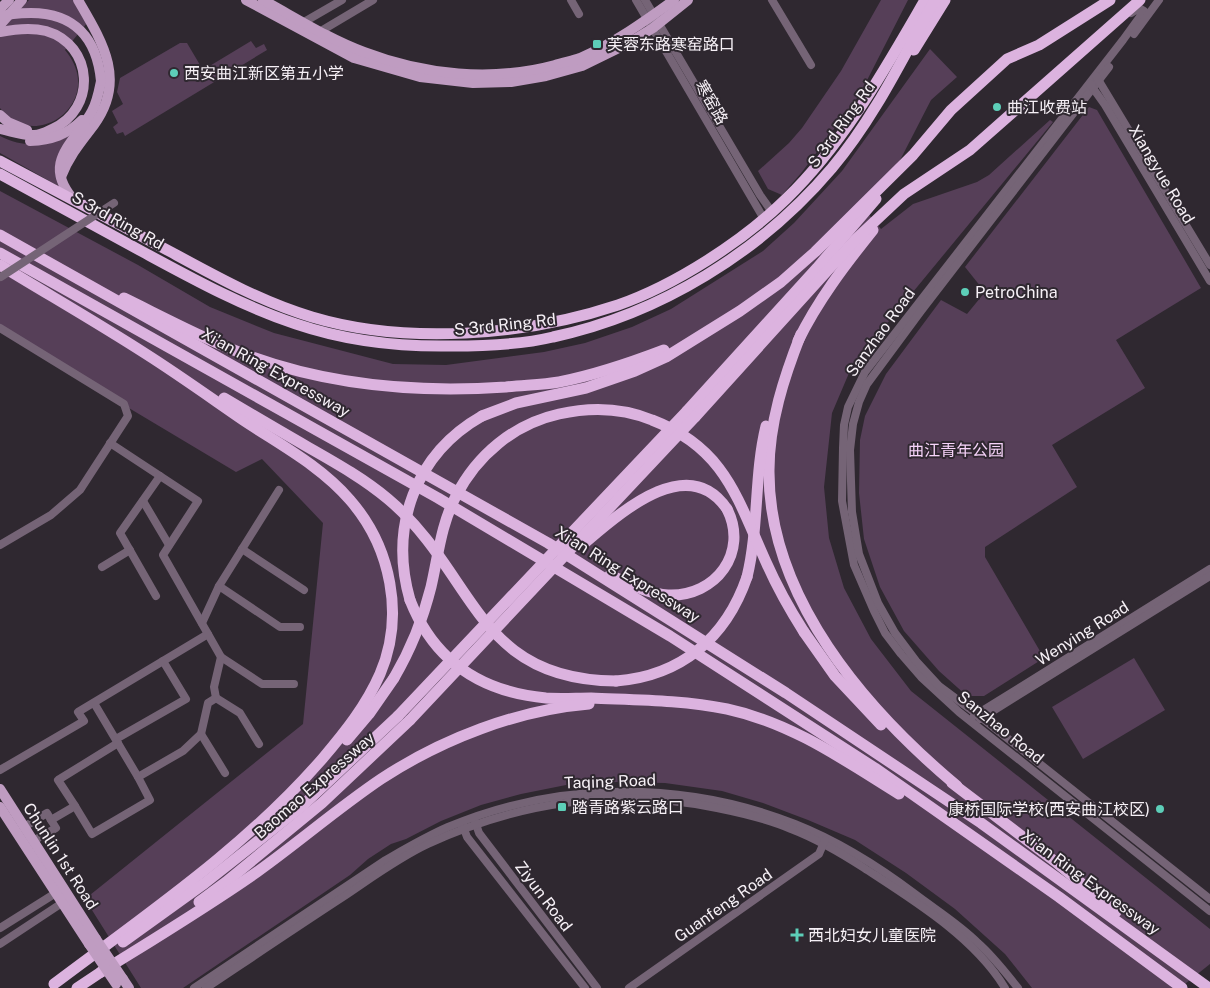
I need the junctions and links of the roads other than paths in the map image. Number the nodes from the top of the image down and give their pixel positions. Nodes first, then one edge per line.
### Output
1 (9, 0) edge
2 (22, 0) edge
3 (78, 0) edge
4 (246, 0) edge
5 (263, 0) edge
6 (342, 0) edge
7 (373, 0) edge
8 (571, 0) edge
9 (636, 0) edge
10 (645, 0) edge
11 (674, 0) edge
12 (688, 0) edge
13 (772, 0) edge
14 (935, 0) edge
15 (945, 0) edge
16 (1110, 0) edge
17 (1140, 0) edge
18 (1159, 0) edge
19 (922, 6) edge
20 (0, 9) edge
21 (579, 14) dead end
22 (0, 17) edge
23 (1120, 17) junction
24 (653, 21) junction
25 (304, 22) junction
26 (0, 25) edge
27 (321, 31) junction
28 (0, 32) edge
29 (811, 66) dead end
30 (894, 77) junction
31 (1097, 77) junction
32 (1091, 85) junction
33 (94, 109) junction
34 (0, 115) edge
35 (3, 127) edge
36 (0, 161) edge
37 (907, 161) junction
38 (0, 174) edge
39 (61, 177) junction
40 (904, 194) junction
41 (76, 202) junction
42 (114, 202) dead end
43 (768, 215) junction
44 (0, 235) edge
45 (0, 253) edge
46 (1204, 257) edge
47 (41, 258) junction
48 (1210, 265) edge
49 (0, 274) edge
50 (1210, 281) edge
51 (0, 328) edge
52 (709, 330) junction
53 (801, 334) junction
54 (146, 354) junction
55 (691, 414) junction
56 (110, 443) junction
57 (160, 476) junction
58 (279, 490) dead end
59 (143, 501) junction
60 (548, 543) junction
61 (0, 545) edge
62 (169, 545) junction
63 (130, 550) junction
64 (242, 550) junction
65 (102, 567) dead end
66 (1210, 570) edge
67 (545, 576) junction
68 (1210, 576) edge
69 (219, 586) junction
70 (304, 590) dead end
71 (156, 596) dead end
72 (202, 623) junction
73 (300, 627) dead end
74 (208, 634) junction
75 (222, 657) junction
76 (163, 661) junction
77 (294, 684) dead end
78 (216, 698) junction
79 (636, 701) junction
80 (94, 703) junction
81 (979, 716) junction
82 (971, 721) junction
83 (201, 734) junction
84 (117, 741) junction
85 (259, 744) dead end
86 (0, 770) edge
87 (225, 774) dead end
88 (138, 777) junction
89 (301, 783) junction
90 (957, 786) junction
91 (0, 789) edge
92 (75, 806) junction
93 (0, 807) edge
94 (51, 820) junction
95 (475, 822) junction
96 (463, 826) junction
97 (24, 827) junction
98 (33, 841) junction
99 (825, 841) junction
100 (1006, 861) junction
101 (59, 891) junction
102 (1210, 899) edge
103 (65, 901) junction
104 (1210, 911) edge
105 (0, 928) edge
106 (0, 944) edge
107 (1182, 967) junction
108 (101, 972) junction
109 (119, 984) edge
110 (50, 986) edge
111 (77, 988) edge
112 (129, 988) edge
113 (194, 988) edge
114 (206, 988) edge
115 (585, 988) edge
116 (597, 988) edge
117 (629, 988) edge
118 (1005, 988) edge
119 (1018, 988) edge
120 (1182, 988) edge
121 (1209, 988) edge

1 - 20 main road
2 - 26 main road
3 - 39 main road
4 - 24 main road
5 - 25 main road
6 - 25 street
7 - 27 street
8 - 21 street
9 - 24 street, 寒窑路
10 - 24 street, 寒窑路
11 - 24 main road
12 - 24 main road
13 - 29 street
14 - 19 highway, S 3rd Ring Rd
15 - 30 highway
16 - 37 highway
17 - 23 highway
18 - 31 street, Sanzhao Road
19 - 30 highway, S 3rd Ring Rd
19 - 43 highway, S 3rd Ring Rd
22 - 33 main road, bridge
23 - 31 street, Sanzhao Road
23 - 40 highway
24 - 27 main road
24 - 43 street, 寒窑路
25 - 27 main road
28 - 35 main road
30 - 38 highway, S 3rd Ring Rd
31 - 32 street, Sanzhao Road
31 - 46 street, Xiangyue Road
32 - 46 street, Xiangyue Road
32 - 81 street, Sanzhao Road
32 - 82 street, Sanzhao Road
33 - 35 main road
33 - 39 main road
34 - 35 main road
36 - 41 highway, S 3rd Ring Rd
37 - 52 highway
37 - 55 highway
39 - 41 main road
40 - 53 highway
40 - 55 highway
41 - 43 highway, S 3rd Ring Rd
42 - 49 street, bridge
44 - 47 highway, Xi'an Ring Expressway
45 - 100 highway, Xi'an Ring Expressway
46 - 48 street, Xiangyue Road
46 - 50 street, Xiangyue Road
47 - 52 highway
47 - 60 highway, Xi'an Ring Expressway
49 - 54 highway
51 - 56 street
52 - 79 highway, bridge
53 - 54 highway, bridge
53 - 90 highway
54 - 89 highway
55 - 67 highway, bridge
55 - 110 highway, bridge
56 - 57 street
56 - 61 street
57 - 59 street
57 - 62 street
58 - 64 street
59 - 62 street
59 - 63 street
60 - 67 highway, bridge
60 - 107 highway, Xi'an Ring Expressway
62 - 72 street
63 - 65 street
63 - 71 street
64 - 69 street
64 - 70 street
66 - 81 street, Wenying Road
67 - 108 highway, Baomao Expressway, bridge
68 - 81 street, Wenying Road
69 - 72 street
69 - 73 street
72 - 74 street
74 - 75 street
74 - 76 street
75 - 77 street
75 - 78 street
76 - 80 street
76 - 84 street
78 - 83 street
78 - 85 street
79 - 100 highway
79 - 108 highway
80 - 84 street
80 - 86 street
81 - 82 street, Wenying Road
81 - 102 street, Sanzhao Road
82 - 104 street, Sanzhao Road
83 - 87 street
83 - 88 street
84 - 88 street
84 - 92 street
88 - 92 street
89 - 90 highway, bridge
89 - 110 highway
90 - 107 highway
91 - 97 main road, Chunlin 1st Road
92 - 94 street
93 - 101 main road, Chunlin 1st Road
94 - 97 street
94 - 98 street
95 - 96 street, Taqing Road
95 - 99 street, Taqing Road
95 - 116 street, Ziyun Road
96 - 113 street, Taqing Road
96 - 114 street, Taqing Road
96 - 115 street, Ziyun Road
97 - 98 main road, Chunlin 1st Road
98 - 101 main road, Chunlin 1st Road
99 - 117 street, Guanfeng Road
99 - 118 street, Taqing Road
99 - 119 street, Taqing Road
100 - 120 highway, Xi'an Ring Expressway
101 - 103 main road, Chunlin 1st Road
101 - 105 street
103 - 106 street
103 - 109 main road, Chunlin 1st Road, bridge
107 - 121 highway, Xi'an Ring Expressway
108 - 111 highway, Baomao Expressway
109 - 112 main road, Chunlin 1st Road

